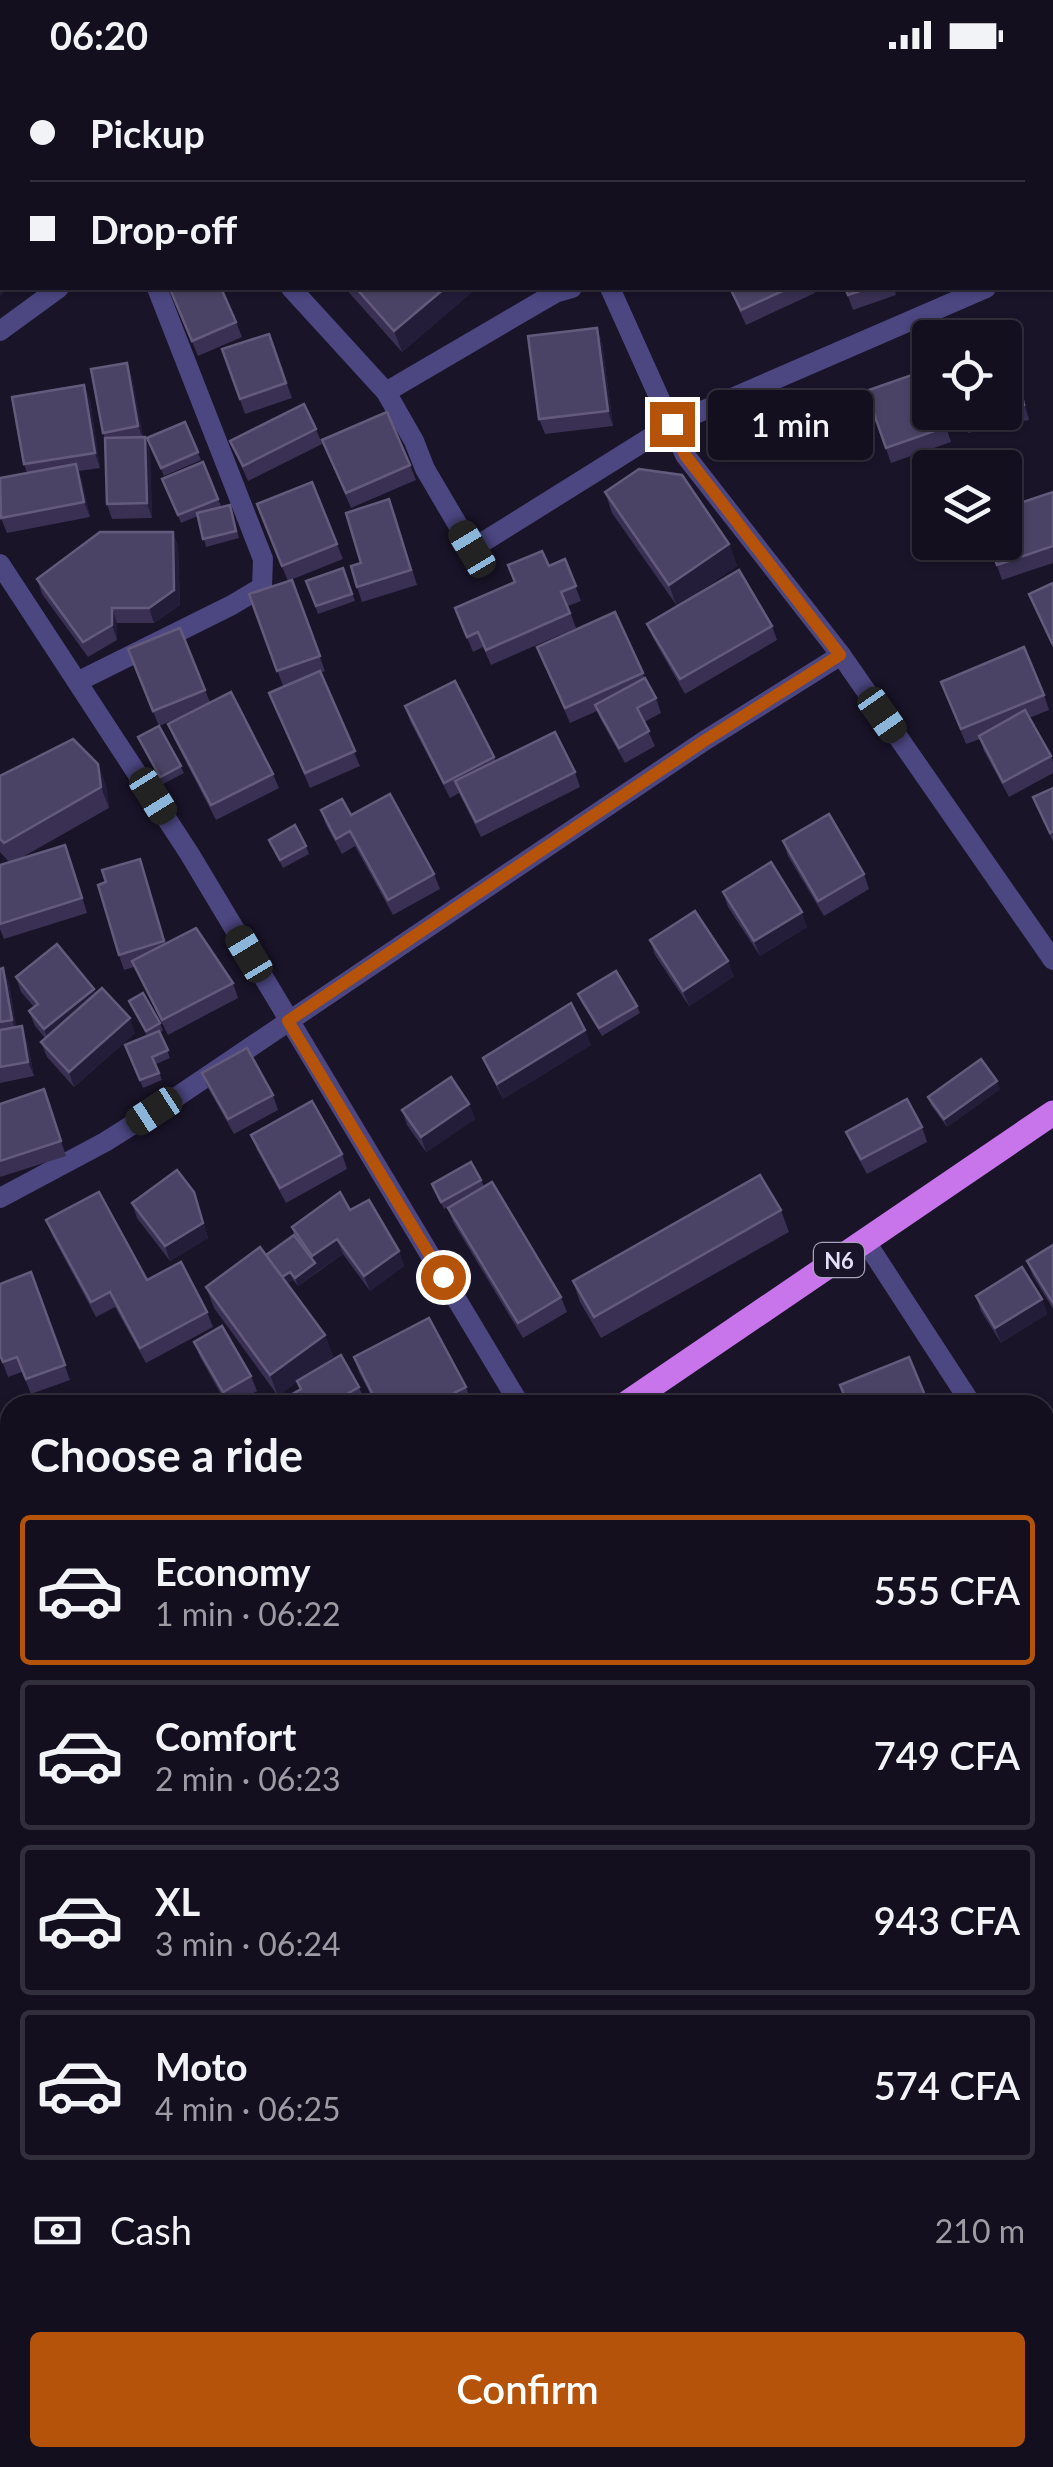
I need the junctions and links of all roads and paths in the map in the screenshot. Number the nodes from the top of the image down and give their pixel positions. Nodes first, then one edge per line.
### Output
1 (56, 290) edge
2 (158, 290) edge
3 (293, 290) edge
4 (565, 290) edge
5 (611, 290) edge
6 (981, 290) edge
7 (0, 331) edge
8 (386, 392) junction
9 (672, 424) junction
10 (0, 564) edge
11 (840, 655) junction
12 (79, 681) junction
13 (1053, 960) edge
14 (288, 1021) junction
15 (1053, 1113) edge
16 (0, 1198) edge
17 (866, 1242) junction
18 (514, 1395) edge
19 (639, 1395) edge
20 (965, 1395) edge

1 - 7 street
2 - 12 street
3 - 8 street
4 - 8 street
5 - 9 street
6 - 9 street
8 - 9 street
9 - 11 street
10 - 12 street
11 - 13 street
11 - 14 street
12 - 14 street
14 - 16 street
14 - 18 street
15 - 17 main road, N6
17 - 19 main road, N6
17 - 20 street

